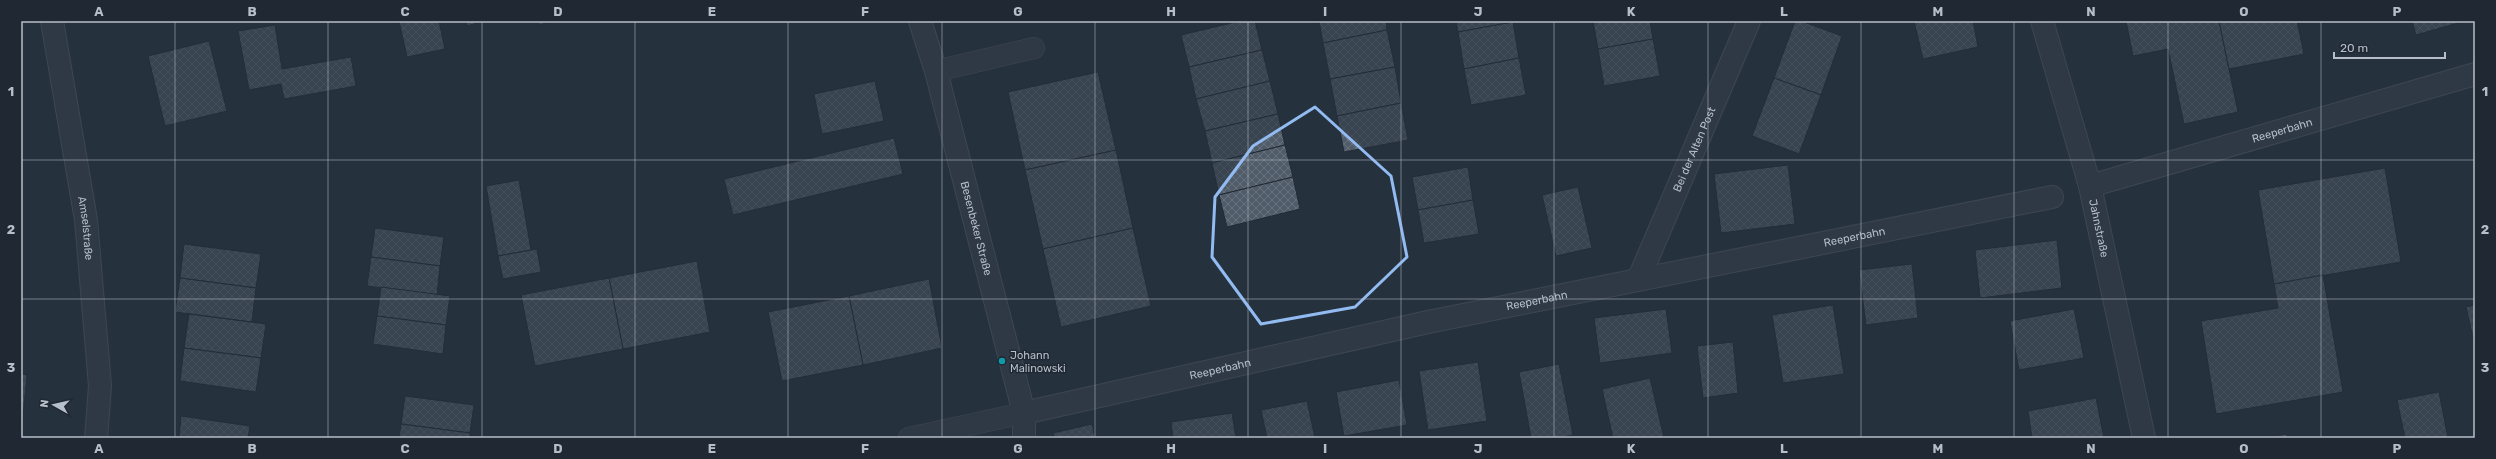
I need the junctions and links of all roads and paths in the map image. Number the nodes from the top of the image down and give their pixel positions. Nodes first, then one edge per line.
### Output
1 (52, 21) edge
2 (920, 21) edge
3 (1749, 21) edge
4 (2042, 21) edge
5 (1034, 48) dead end
6 (936, 71) junction
7 (2475, 74) edge
8 (2090, 186) junction
9 (2052, 197) dead end
10 (1639, 278) junction
11 (1024, 413) junction
12 (96, 438) edge
13 (909, 438) edge
14 (1024, 438) edge
15 (2144, 438) edge

1 - 12 street, Amselstraße
2 - 6 street, Besenbeker Straße
3 - 10 street, Bei der Alten Post
4 - 8 street, Jahnstraße
5 - 6 lane
6 - 11 street, Besenbeker Straße
7 - 8 street, Reeperbahn
8 - 15 street, Jahnstraße
9 - 10 street, Reeperbahn
10 - 11 street, Reeperbahn
11 - 13 lane
11 - 14 street, Besenbeker Straße

